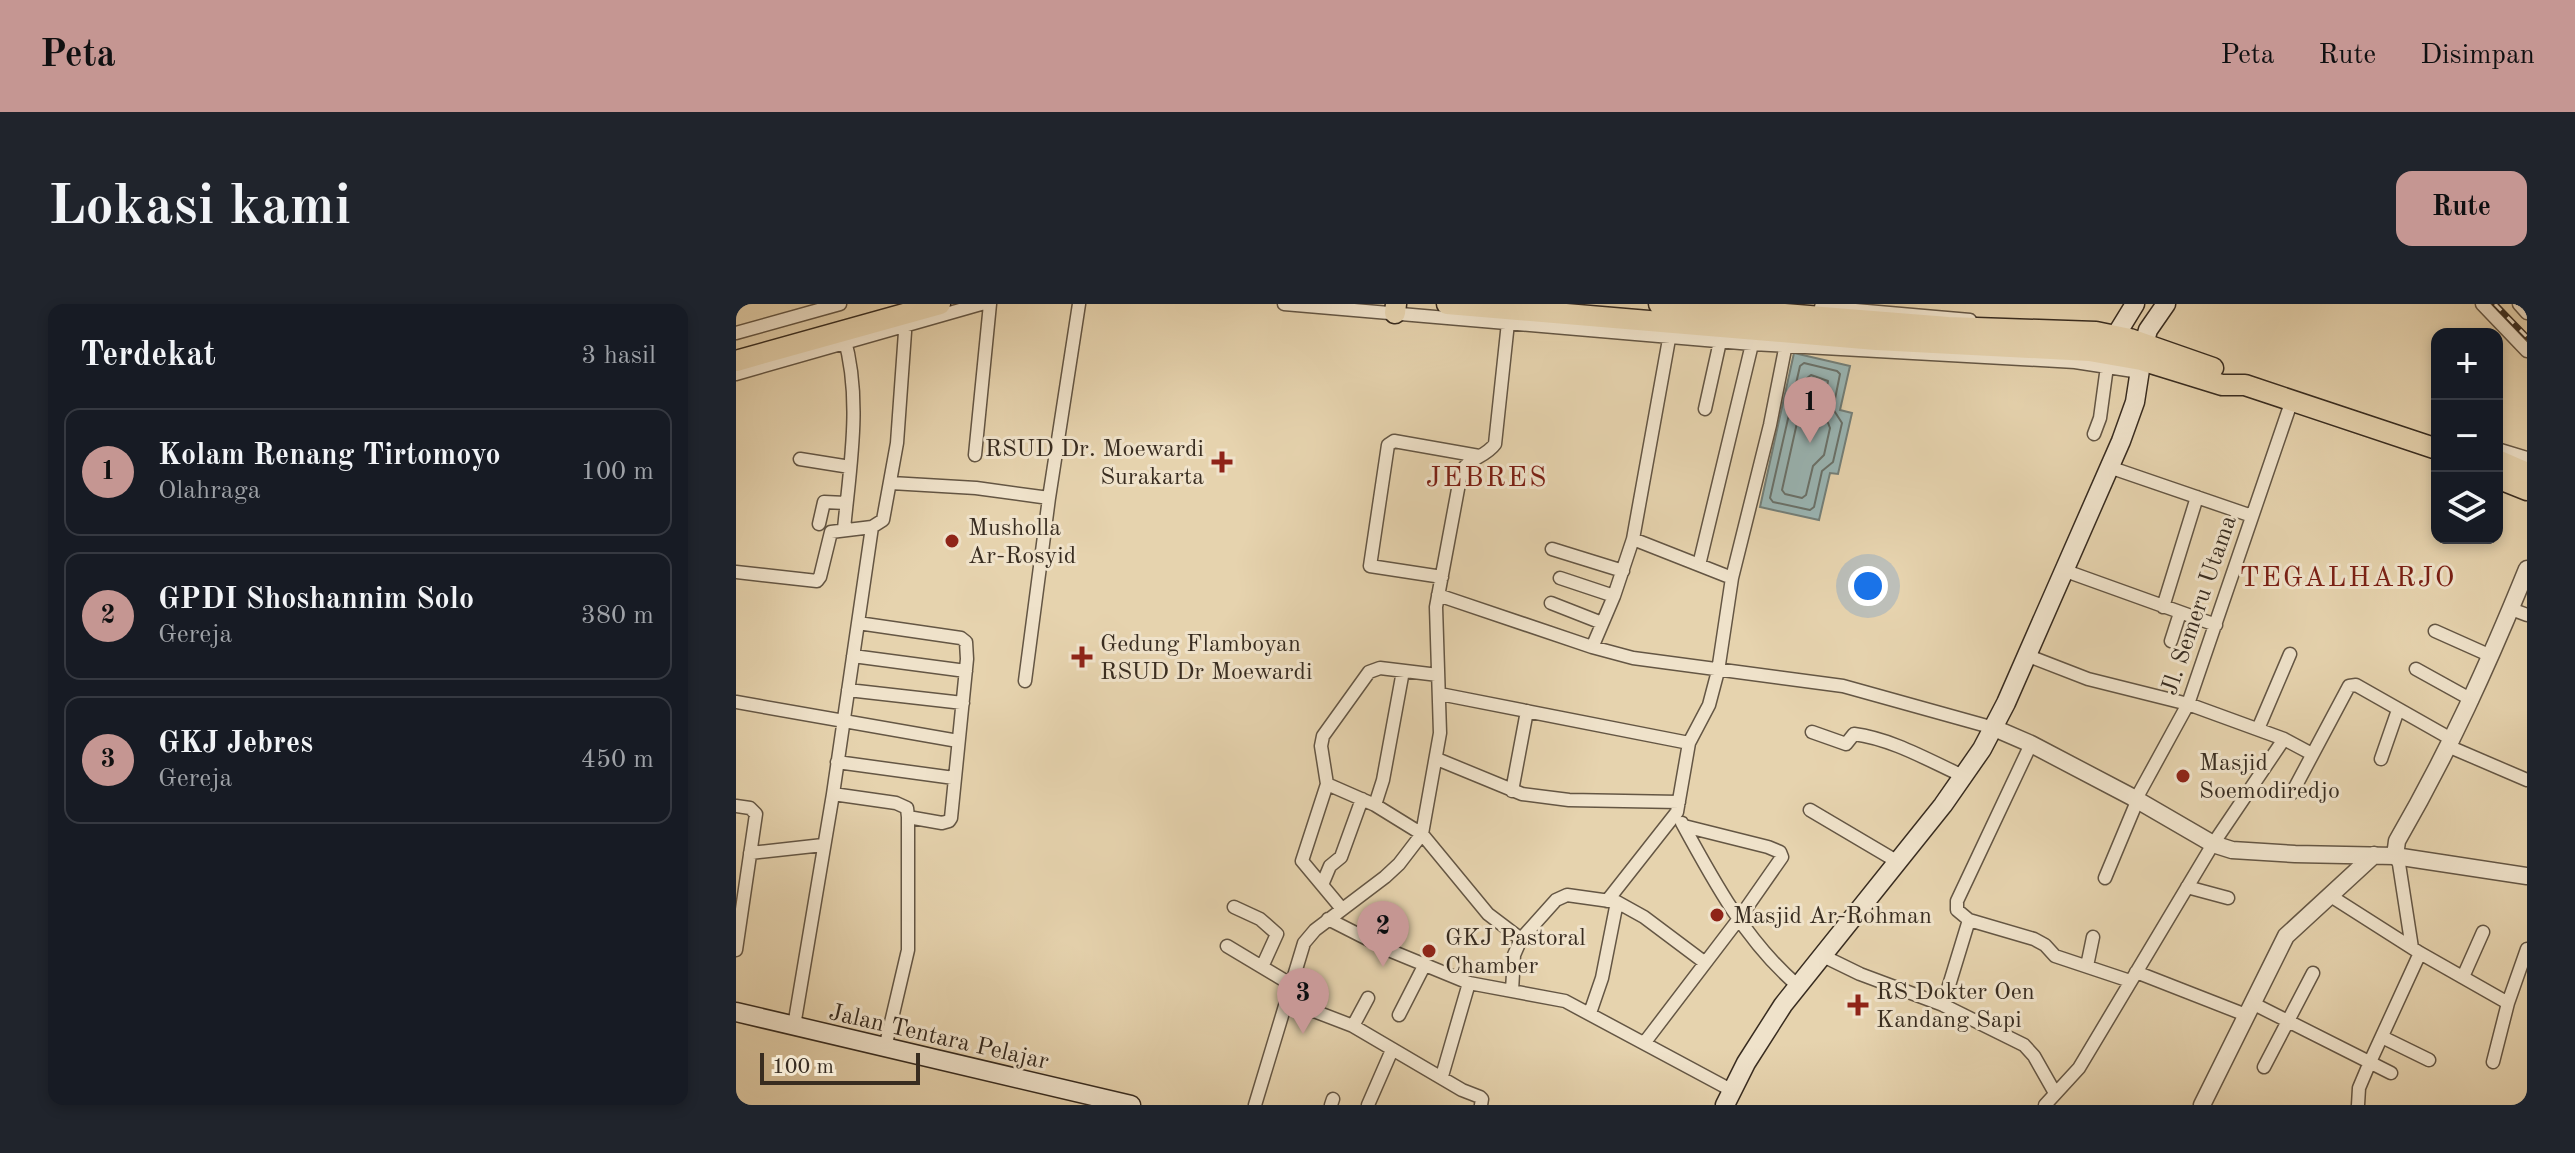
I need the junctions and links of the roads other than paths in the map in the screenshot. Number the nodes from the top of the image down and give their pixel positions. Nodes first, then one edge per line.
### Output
1 (840, 304) edge
2 (940, 304) edge
3 (981, 304) edge
4 (990, 304) edge
5 (1079, 304) edge
6 (1284, 304) edge
7 (1447, 304) edge
8 (1659, 304) edge
9 (1766, 304) edge
10 (2135, 304) edge
11 (2166, 304) edge
12 (2482, 304) edge
13 (2519, 304) edge
14 (1304, 305) edge
15 (1396, 309) edge
16 (1837, 310) edge
17 (1509, 311) edge
18 (2527, 313) edge
19 (900, 315) edge
20 (1670, 329) junction
21 (736, 333) edge
22 (1722, 334) junction
23 (1754, 336) junction
24 (844, 337) junction
25 (1787, 339) junction
26 (2039, 347) junction
27 (736, 348) edge
28 (2110, 351) junction
29 (2527, 351) edge
30 (2141, 359) junction
31 (736, 361) edge
32 (736, 374) edge
33 (1705, 409) dead end
34 (2289, 409) junction
35 (2094, 434) dead end
36 (2431, 447) edge
37 (2503, 451) edge
38 (975, 455) dead end
39 (1482, 457) junction
40 (2527, 458) edge
41 (800, 459) dead end
42 (2503, 465) edge
43 (850, 467) junction
44 (2109, 467) junction
45 (2503, 479) edge
46 (891, 483) junction
47 (2526, 484) edge
48 (2197, 497) junction
49 (1049, 498) junction
50 (846, 503) junction
51 (2252, 516) junction
52 (819, 524) dead end
53 (872, 527) junction
54 (844, 529) junction
55 (1633, 539) junction
56 (1552, 549) dead end
57 (1699, 565) junction
58 (2527, 569) edge
59 (2063, 570) junction
60 (1623, 571) junction
61 (736, 572) edge
62 (1442, 577) junction
63 (1560, 578) dead end
64 (1732, 578) junction
65 (1438, 595) junction
66 (1614, 596) junction
67 (1551, 603) dead end
68 (2163, 607) junction
69 (2519, 612) edge
70 (2180, 613) junction
71 (858, 623) junction
72 (1602, 623) junction
73 (2216, 625) junction
74 (2435, 631) dead end
75 (2171, 641) dead end
76 (1594, 643) dead end
77 (2290, 654) dead end
78 (2026, 655) junction
79 (853, 656) junction
80 (2491, 656) junction
81 (2416, 669) dead end
82 (966, 671) junction
83 (1403, 671) junction
84 (1718, 671) junction
85 (1438, 675) junction
86 (1025, 681) dead end
87 (848, 690) junction
88 (1440, 694) junction
89 (2472, 700) junction
90 (736, 702) edge
91 (963, 703) junction
92 (2188, 704) junction
93 (2398, 710) junction
94 (1527, 711) junction
95 (843, 723) junction
96 (1994, 728) junction
97 (2258, 729) junction
98 (1812, 732) dead end
99 (2284, 739) junction
100 (958, 741) junction
101 (1689, 743) junction
102 (2031, 744) junction
103 (2451, 744) junction
104 (2312, 754) junction
105 (1437, 759) junction
106 (2381, 759) dead end
107 (837, 762) junction
108 (1963, 776) junction
109 (954, 778) junction
110 (2527, 780) edge
111 (1327, 784) junction
112 (1512, 791) junction
113 (2292, 793) dead end
114 (833, 794) junction
115 (1362, 799) junction
116 (2137, 799) junction
117 (1375, 805) junction
118 (736, 806) edge
119 (1678, 807) junction
120 (1810, 810) dead end
121 (908, 817) junction
122 (1684, 826) junction
123 (1422, 834) junction
124 (2213, 844) junction
125 (823, 845) junction
126 (750, 853) junction
127 (2374, 855) junction
128 (2395, 856) junction
129 (1898, 862) junction
130 (2527, 876) edge
131 (2105, 878) dead end
132 (1322, 885) junction
133 (2187, 887) junction
134 (2329, 895) junction
135 (2228, 898) dead end
136 (739, 901) edge
137 (1612, 901) junction
138 (1234, 907) dead end
139 (1342, 909) junction
140 (1328, 919) junction
141 (1738, 920) junction
142 (1969, 920) junction
143 (2483, 932) dead end
144 (2093, 937) dead end
145 (1521, 939) junction
146 (1227, 946) dead end
147 (2527, 949) edge
148 (736, 950) edge
149 (2416, 951) junction
150 (1821, 955) junction
151 (1704, 962) junction
152 (1424, 966) junction
153 (2087, 966) junction
154 (1262, 967) junction
155 (2313, 973) dead end
156 (2133, 976) junction
157 (2463, 977) junction
158 (1469, 983) junction
159 (1292, 985) junction
160 (1797, 985) junction
161 (1512, 991) junction
162 (1368, 998) dead end
163 (1288, 1001) junction
164 (2508, 1003) junction
165 (1943, 1005) junction
166 (2249, 1009) junction
167 (736, 1012) edge
168 (1590, 1013) junction
169 (1399, 1015) dead end
170 (2288, 1020) junction
171 (794, 1026) junction
172 (1353, 1026) junction
173 (2382, 1037) junction
174 (1645, 1042) junction
175 (885, 1048) junction
176 (1392, 1050) junction
177 (2429, 1060) dead end
178 (2370, 1062) junction
179 (2493, 1062) dead end
180 (2264, 1067) dead end
181 (2391, 1073) dead end
182 (1442, 1076) junction
183 (2055, 1093) junction
184 (1728, 1098) edge
185 (1131, 1105) edge
186 (1255, 1105) edge
187 (1368, 1105) edge
188 (1481, 1105) edge
189 (2045, 1105) edge
190 (2202, 1105) edge
191 (2358, 1105) edge

1 - 21 street
2 - 19 main road
3 - 19 street
4 - 38 street
5 - 49 street
6 - 14 street
7 - 17 main road
8 - 16 main road
9 - 16 street
10 - 28 main road
11 - 30 main road
12 - 29 street
13 - 18 street
14 - 15 street
15 - 17 street
16 - 26 main road
17 - 20 main road
17 - 39 street
19 - 24 main road
19 - 27 main road
19 - 46 street
20 - 22 main road
20 - 55 street
22 - 23 main road
22 - 33 street
23 - 25 main road
23 - 57 street
24 - 31 main road
24 - 32 street
24 - 43 street
25 - 26 main road
25 - 64 street
26 - 28 main road
28 - 30 main road
28 - 35 street
30 - 34 main road
30 - 44 main road
34 - 36 main road
34 - 51 street, Jl. Semeru Utama
37 - 40 street
39 - 62 street
39 - 62 street
41 - 43 street
42 - 47 main road
43 - 50 street
44 - 48 street
44 - 59 main road
45 - 47 main road
46 - 49 street
46 - 53 street
48 - 51 street
48 - 68 street
49 - 86 street
50 - 52 street
50 - 54 street
51 - 73 street, Jl. Semeru Utama
53 - 54 street
53 - 71 street
54 - 61 street
55 - 57 street
55 - 60 street
56 - 60 street
57 - 64 street
58 - 69 street
59 - 68 street
59 - 78 main road
60 - 66 street
62 - 65 street
63 - 66 street
64 - 84 street
65 - 84 street
65 - 85 street
66 - 72 street
67 - 72 street
68 - 70 street
69 - 80 street
70 - 73 street
70 - 75 street
71 - 79 street
71 - 82 street
72 - 76 street
73 - 92 street, Jl. Semeru Utama
74 - 80 street
77 - 97 street
78 - 92 street
78 - 96 main road
79 - 82 street
79 - 87 street
80 - 89 street
81 - 89 street
82 - 91 street
83 - 85 street
83 - 111 street
83 - 117 street
84 - 96 street
84 - 101 street
85 - 88 street
87 - 91 street
87 - 95 street
88 - 94 street
88 - 105 street
89 - 103 street
90 - 95 street
91 - 100 street
92 - 97 street
92 - 116 street, Jl. Semeru Utama
93 - 103 street
93 - 104 street
93 - 106 street
94 - 101 street
94 - 112 street
95 - 100 street
95 - 107 street
96 - 102 street
96 - 108 main road
97 - 99 street
98 - 108 street
99 - 104 street
99 - 124 street
100 - 109 street
101 - 119 street
102 - 116 street
102 - 142 street
103 - 110 street
103 - 128 street
104 - 113 street
105 - 112 street
105 - 123 street
107 - 109 street
107 - 114 street
108 - 129 main road
109 - 121 street
111 - 115 street
111 - 132 street
112 - 119 street
114 - 121 street
114 - 125 street
115 - 117 street
115 - 132 street
116 - 124 street
116 - 131 street, Jl. Semeru Utama
117 - 123 street
118 - 126 street
119 - 122 street
119 - 137 street
120 - 129 street
121 - 175 street
122 - 141 street
122 - 141 street
123 - 139 street
123 - 145 street
124 - 127 street
124 - 133 street
125 - 126 street
125 - 171 street
126 - 136 street
127 - 128 street
127 - 134 street
128 - 130 street
128 - 149 street
129 - 150 main road
132 - 139 street
133 - 135 street
133 - 156 street
134 - 149 street
134 - 166 street
136 - 148 street
137 - 145 street
137 - 151 street
137 - 168 street
138 - 154 street
139 - 140 street
140 - 152 street
140 - 159 street
141 - 151 street
141 - 160 street
142 - 153 street
142 - 165 street
143 - 157 street
144 - 153 street
145 - 161 street
146 - 154 street
147 - 164 street
149 - 157 street
149 - 173 street
150 - 160 main road
150 - 165 street
151 - 174 street
152 - 158 street
152 - 169 street
153 - 156 street
154 - 159 street
155 - 170 street
156 - 166 street
156 - 183 street
157 - 164 street
158 - 161 street
158 - 182 street
159 - 163 street
160 - 184 main road
161 - 168 street
162 - 172 street
163 - 172 street
163 - 186 street
164 - 179 street
165 - 183 street
166 - 170 street
166 - 190 street
167 - 171 main road, Jalan Tentara Pelajar
168 - 174 street
170 - 178 street
170 - 180 street
171 - 175 main road, Jalan Tentara Pelajar
172 - 176 street
173 - 177 street
173 - 178 street
174 - 184 street
175 - 185 main road, Jalan Tentara Pelajar
176 - 182 street
176 - 187 street
178 - 181 street
178 - 191 street
182 - 188 street
183 - 189 street

